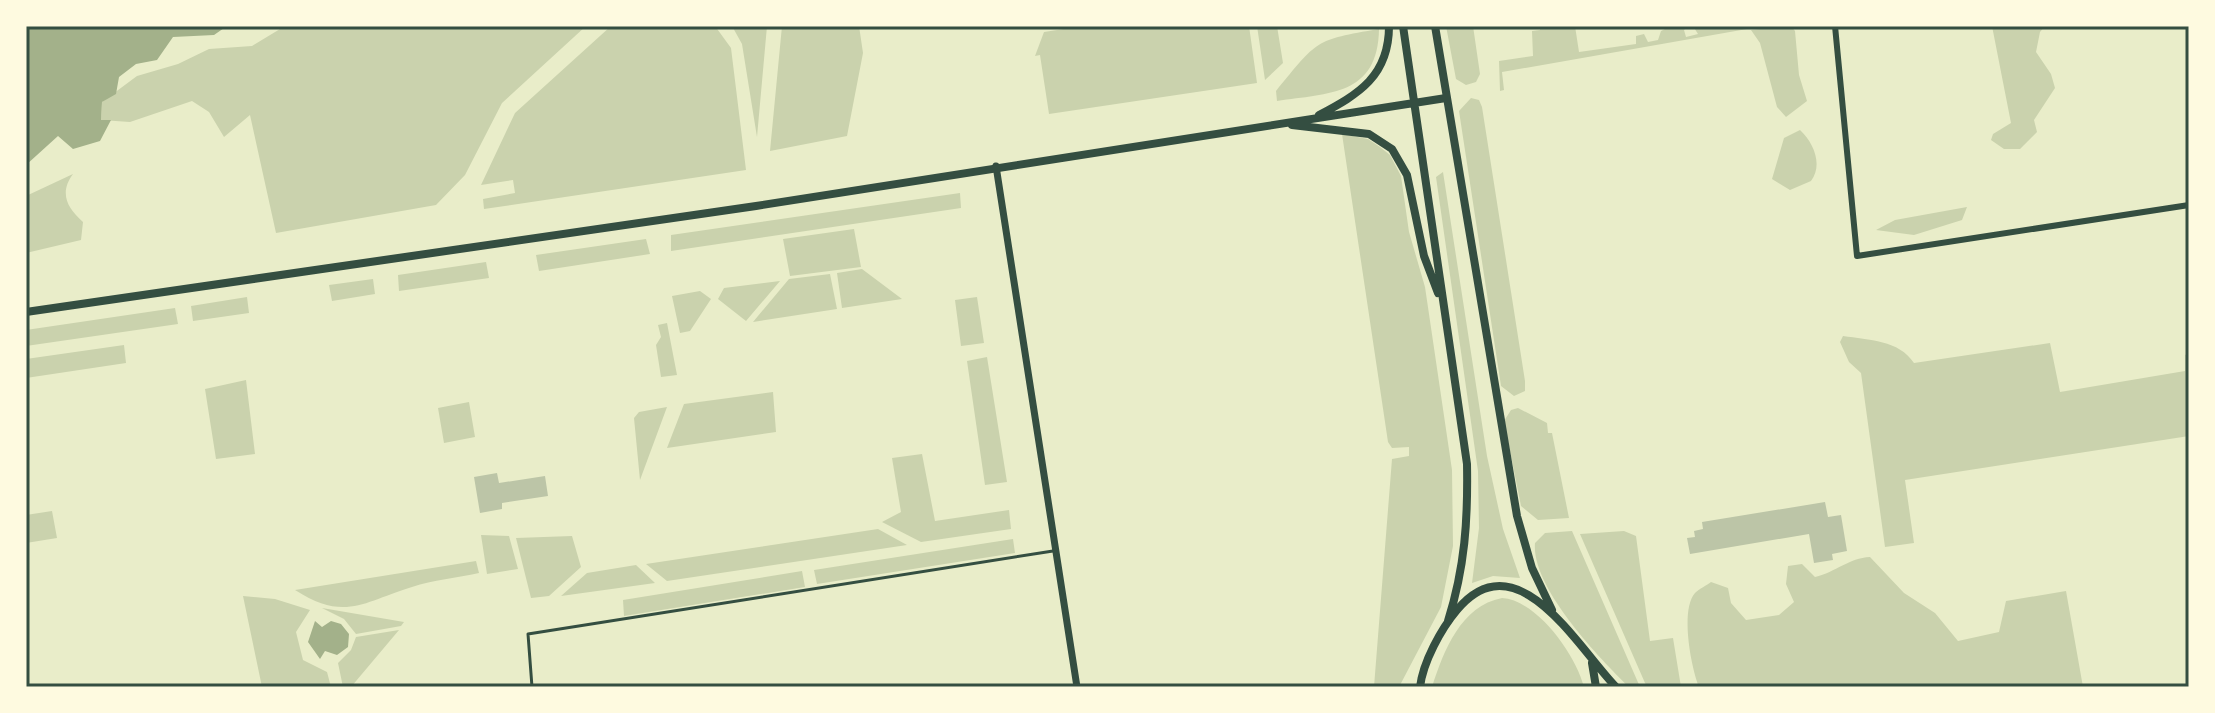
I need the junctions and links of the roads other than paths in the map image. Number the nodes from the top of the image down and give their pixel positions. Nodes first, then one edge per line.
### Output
1 (1389, 26) edge
2 (1403, 26) edge
3 (1435, 26) edge
4 (1835, 26) edge
5 (1446, 98) junction
6 (1415, 104) junction
7 (1313, 118) junction
8 (1279, 123) junction
9 (996, 166) junction
10 (2189, 205) edge
11 (1442, 303) junction
12 (26, 312) edge
13 (1057, 551) junction
14 (1552, 610) junction
15 (1448, 621) junction
16 (1592, 662) junction
17 (1418, 684) edge
18 (532, 687) edge
19 (1077, 687) edge
20 (1596, 687) edge
21 (1616, 687) edge

1 - 7 main road
2 - 6 main road
3 - 5 main road
4 - 10 street
5 - 6 main road
5 - 14 main road
6 - 7 main road
6 - 11 main road
7 - 8 main road
8 - 9 main road
8 - 11 main road
9 - 12 main road
9 - 13 street
11 - 15 main road
13 - 18 lane
13 - 19 street
14 - 15 main road
14 - 16 main road
15 - 17 main road
16 - 20 main road
16 - 21 main road

